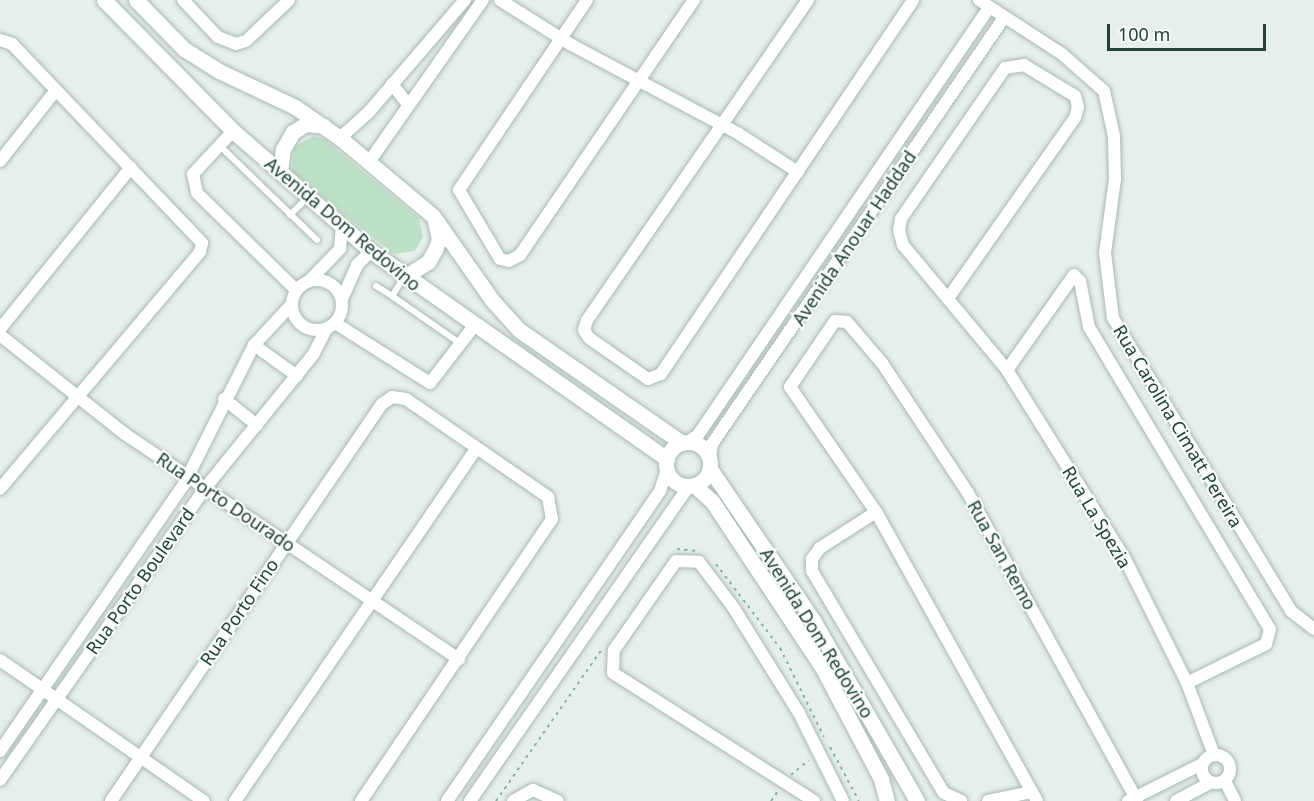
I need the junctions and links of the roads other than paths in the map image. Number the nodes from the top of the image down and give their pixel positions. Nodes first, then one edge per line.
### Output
1 (104, 0) edge
2 (136, 0) edge
3 (183, 0) edge
4 (289, 0) edge
5 (465, 0) edge
6 (483, 0) edge
7 (500, 0) edge
8 (587, 0) edge
9 (694, 0) edge
10 (808, 0) edge
11 (913, 0) edge
12 (983, 4) edge
13 (1004, 19) junction
14 (560, 38) junction
15 (0, 40) edge
16 (640, 81) junction
17 (392, 84) junction
18 (56, 90) junction
19 (407, 103) junction
20 (722, 125) junction
21 (324, 126) junction
22 (233, 131) junction
23 (340, 138) junction
24 (220, 146) junction
25 (0, 161) edge
26 (369, 162) junction
27 (131, 167) junction
28 (280, 172) junction
29 (798, 172) junction
30 (308, 197) junction
31 (290, 215) junction
32 (433, 216) junction
33 (342, 227) junction
34 (316, 240) dead end
35 (370, 251) junction
36 (404, 277) junction
37 (309, 281) junction
38 (376, 286) dead end
39 (296, 290) junction
40 (392, 296) junction
41 (949, 297) junction
42 (342, 299) junction
43 (291, 305) junction
44 (331, 326) junction
45 (474, 326) junction
46 (0, 328) edge
47 (0, 335) edge
48 (461, 344) junction
49 (254, 345) junction
50 (1007, 370) junction
51 (297, 376) junction
52 (75, 396) junction
53 (224, 399) junction
54 (257, 425) junction
55 (685, 442) junction
56 (477, 448) junction
57 (667, 464) junction
58 (710, 464) junction
59 (188, 477) junction
60 (692, 486) junction
61 (206, 487) junction
62 (0, 489) edge
63 (876, 512) junction
64 (287, 542) junction
65 (374, 601) junction
66 (1314, 629) edge
67 (459, 659) junction
68 (0, 660) edge
69 (1187, 683) junction
70 (42, 689) junction
71 (57, 699) junction
72 (0, 751) edge
73 (1214, 755) junction
74 (140, 758) junction
75 (1202, 764) junction
76 (0, 780) edge
77 (1225, 781) junction
78 (1210, 783) junction
79 (1035, 796) edge
80 (1133, 800) edge
81 (111, 801) edge
82 (204, 801) edge
83 (235, 801) edge
84 (361, 801) edge
85 (447, 801) edge
86 (470, 801) edge
87 (513, 801) edge
88 (558, 801) edge
89 (814, 801) edge
90 (843, 801) edge
91 (887, 801) edge
92 (917, 801) edge
93 (961, 801) edge
94 (988, 801) edge
95 (1176, 801) edge
96 (1235, 801) edge

1 - 22 street, Avenida Dom Redovino
2 - 21 street, Avenida Dom Redovino
3 - 4 street
5 - 17 street
6 - 19 street
7 - 14 street
8 - 14 street
9 - 16 street
10 - 20 street
11 - 29 street
12 - 13 street, Rua Carolina Cimatt Pereira
12 - 55 street, Avenida Anouar Haddad
13 - 58 street, Avenida Anouar Haddad
13 - 66 street, Rua Carolina Cimatt Pereira
14 - 16 street
14 - 16 street
15 - 18 street
16 - 20 street
17 - 19 street
17 - 23 street
18 - 25 street
18 - 27 street
19 - 26 street
20 - 29 street
20 - 29 street
21 - 23 street, Avenida Dom Redovino
21 - 28 street
22 - 24 street
22 - 28 street, Avenida Dom Redovino
23 - 26 street, Avenida Dom Redovino
24 - 31 lane
24 - 39 street
26 - 32 street, Avenida Dom Redovino
27 - 46 street
27 - 52 street
28 - 30 street, Avenida Dom Redovino
30 - 31 lane
30 - 33 street, Avenida Dom Redovino
31 - 34 lane
32 - 36 street
32 - 55 street, Avenida Dom Redovino
33 - 35 street, Avenida Dom Redovino
33 - 37 street
35 - 36 street, Avenida Dom Redovino
35 - 42 street
36 - 40 lane
36 - 45 street, Avenida Dom Redovino
37 - 39 street
37 - 42 street
38 - 40 lane
39 - 43 street
40 - 48 lane
41 - 41 street, Rua La Spezia
41 - 50 street, Rua La Spezia
42 - 44 street
43 - 44 street
43 - 49 street, Rua Porto Boulevard
44 - 48 street
44 - 51 street, Rua Porto Boulevard
45 - 48 street
45 - 57 street, Avenida Dom Redovino
47 - 52 street, Rua Porto Dourado
49 - 51 street
49 - 53 street, Rua Porto Boulevard
50 - 69 street, Rua La Spezia
50 - 69 street
51 - 54 street, Rua Porto Boulevard
52 - 59 street, Rua Porto Dourado
52 - 62 street
53 - 54 street
53 - 59 street, Rua Porto Boulevard
54 - 61 street, Rua Porto Boulevard
55 - 57 street
55 - 58 street, Avenida Dom Redovino
56 - 64 street, Rua Porto Fino
56 - 65 street
56 - 67 street
57 - 60 street, Avenida Dom Redovino
57 - 85 street
58 - 60 street
58 - 92 street, Avenida Dom Redovino
59 - 61 street, Rua Porto Dourado
59 - 70 street, Rua Porto Boulevard
60 - 86 street
60 - 91 street, Avenida Dom Redovino
61 - 64 street, Rua Porto Dourado
61 - 71 street, Rua Porto Boulevard
63 - 79 street
63 - 80 street, Rua San Remo
63 - 93 street
64 - 65 street, Rua Porto Dourado
64 - 74 street, Rua Porto Fino
65 - 67 street, Rua Porto Dourado
65 - 83 street
67 - 84 street
68 - 70 street
69 - 73 street, Rua La Spezia
70 - 71 street
70 - 72 street, Rua Porto Boulevard
71 - 74 street
71 - 76 street, Rua Porto Boulevard
73 - 75 street
73 - 77 street
74 - 81 street, Rua Porto Fino
74 - 82 street
75 - 78 street
75 - 80 street
77 - 78 street
77 - 96 street
78 - 95 street
79 - 94 street
87 - 88 street
89 - 90 street

